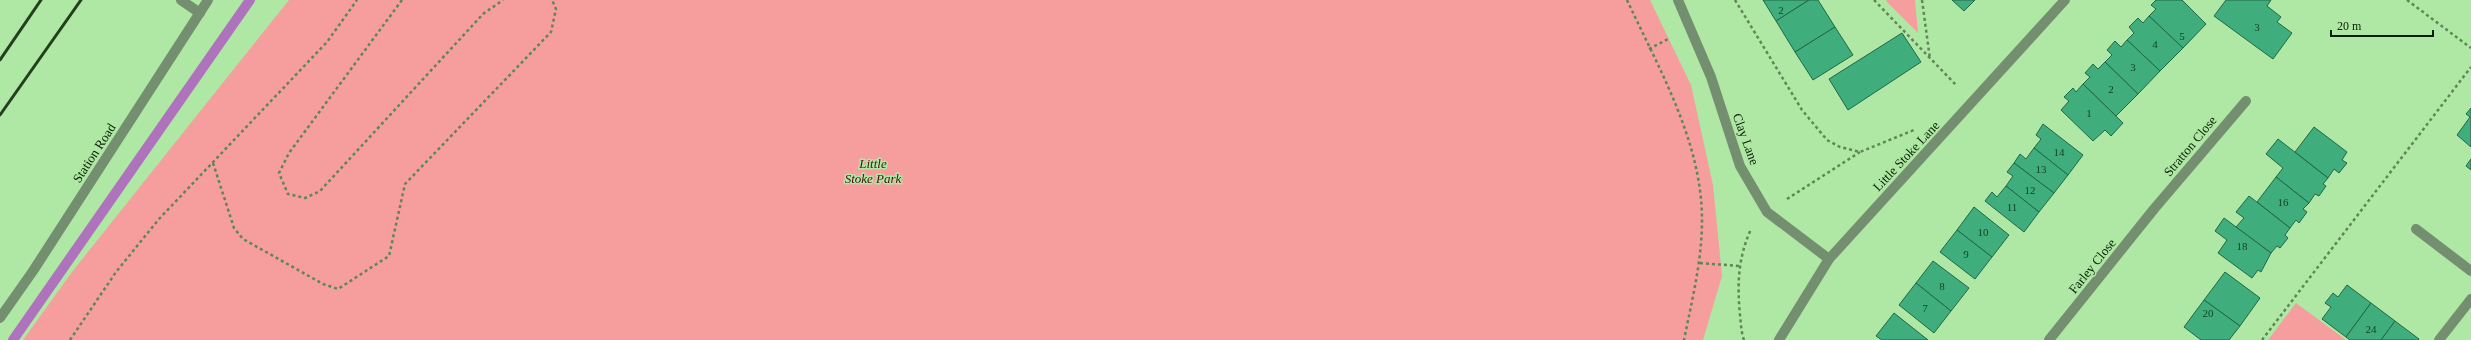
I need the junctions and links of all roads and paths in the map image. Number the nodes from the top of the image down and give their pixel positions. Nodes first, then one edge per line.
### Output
1 (181, 0) edge
2 (208, 0) edge
3 (356, 0) edge
4 (402, 0) edge
5 (503, 0) edge
6 (552, 0) edge
7 (1627, 0) edge
8 (1678, 0) edge
9 (1735, 0) edge
10 (1874, 0) edge
11 (1922, 0) edge
12 (2065, 0) edge
13 (2407, 0) edge
14 (200, 13) junction
15 (2471, 48) edge
16 (1930, 59) junction
17 (2471, 67) edge
18 (2246, 101) dead end
19 (1974, 102) junction
20 (1952, 125) junction
21 (1860, 152) junction
22 (213, 163) junction
23 (2154, 209) joint
24 (1767, 212) junction
25 (2416, 229) dead end
26 (1829, 259) junction
27 (1700, 263) junction
28 (1739, 266) junction
29 (2471, 271) edge
30 (2471, 299) edge
31 (0, 318) edge
32 (70, 340) edge
33 (1684, 340) edge
34 (1744, 340) edge
35 (1778, 340) edge
36 (2049, 340) edge
37 (2262, 340) edge
38 (2439, 340) edge

1 - 14 street
2 - 14 street, Station Road
3 - 22 path
4 - 5 path
6 - 22 path
7 - 27 path
8 - 24 street, Clay Lane
9 - 21 path
10 - 16 path
11 - 16 path
12 - 19 street, Little Stoke Lane
13 - 15 path
14 - 31 street, Station Road
16 - 19 path
17 - 37 path
18 - 23 street, Stratton Close
19 - 20 street, Little Stoke Lane
20 - 21 path
20 - 26 street, Little Stoke Lane
21 - 24 path
22 - 32 path
23 - 36 street, Farley Close
24 - 26 street, Clay Lane
24 - 28 path
25 - 29 street
26 - 35 street, Little Stoke Lane
27 - 28 path
27 - 33 path
28 - 34 path
30 - 38 street

